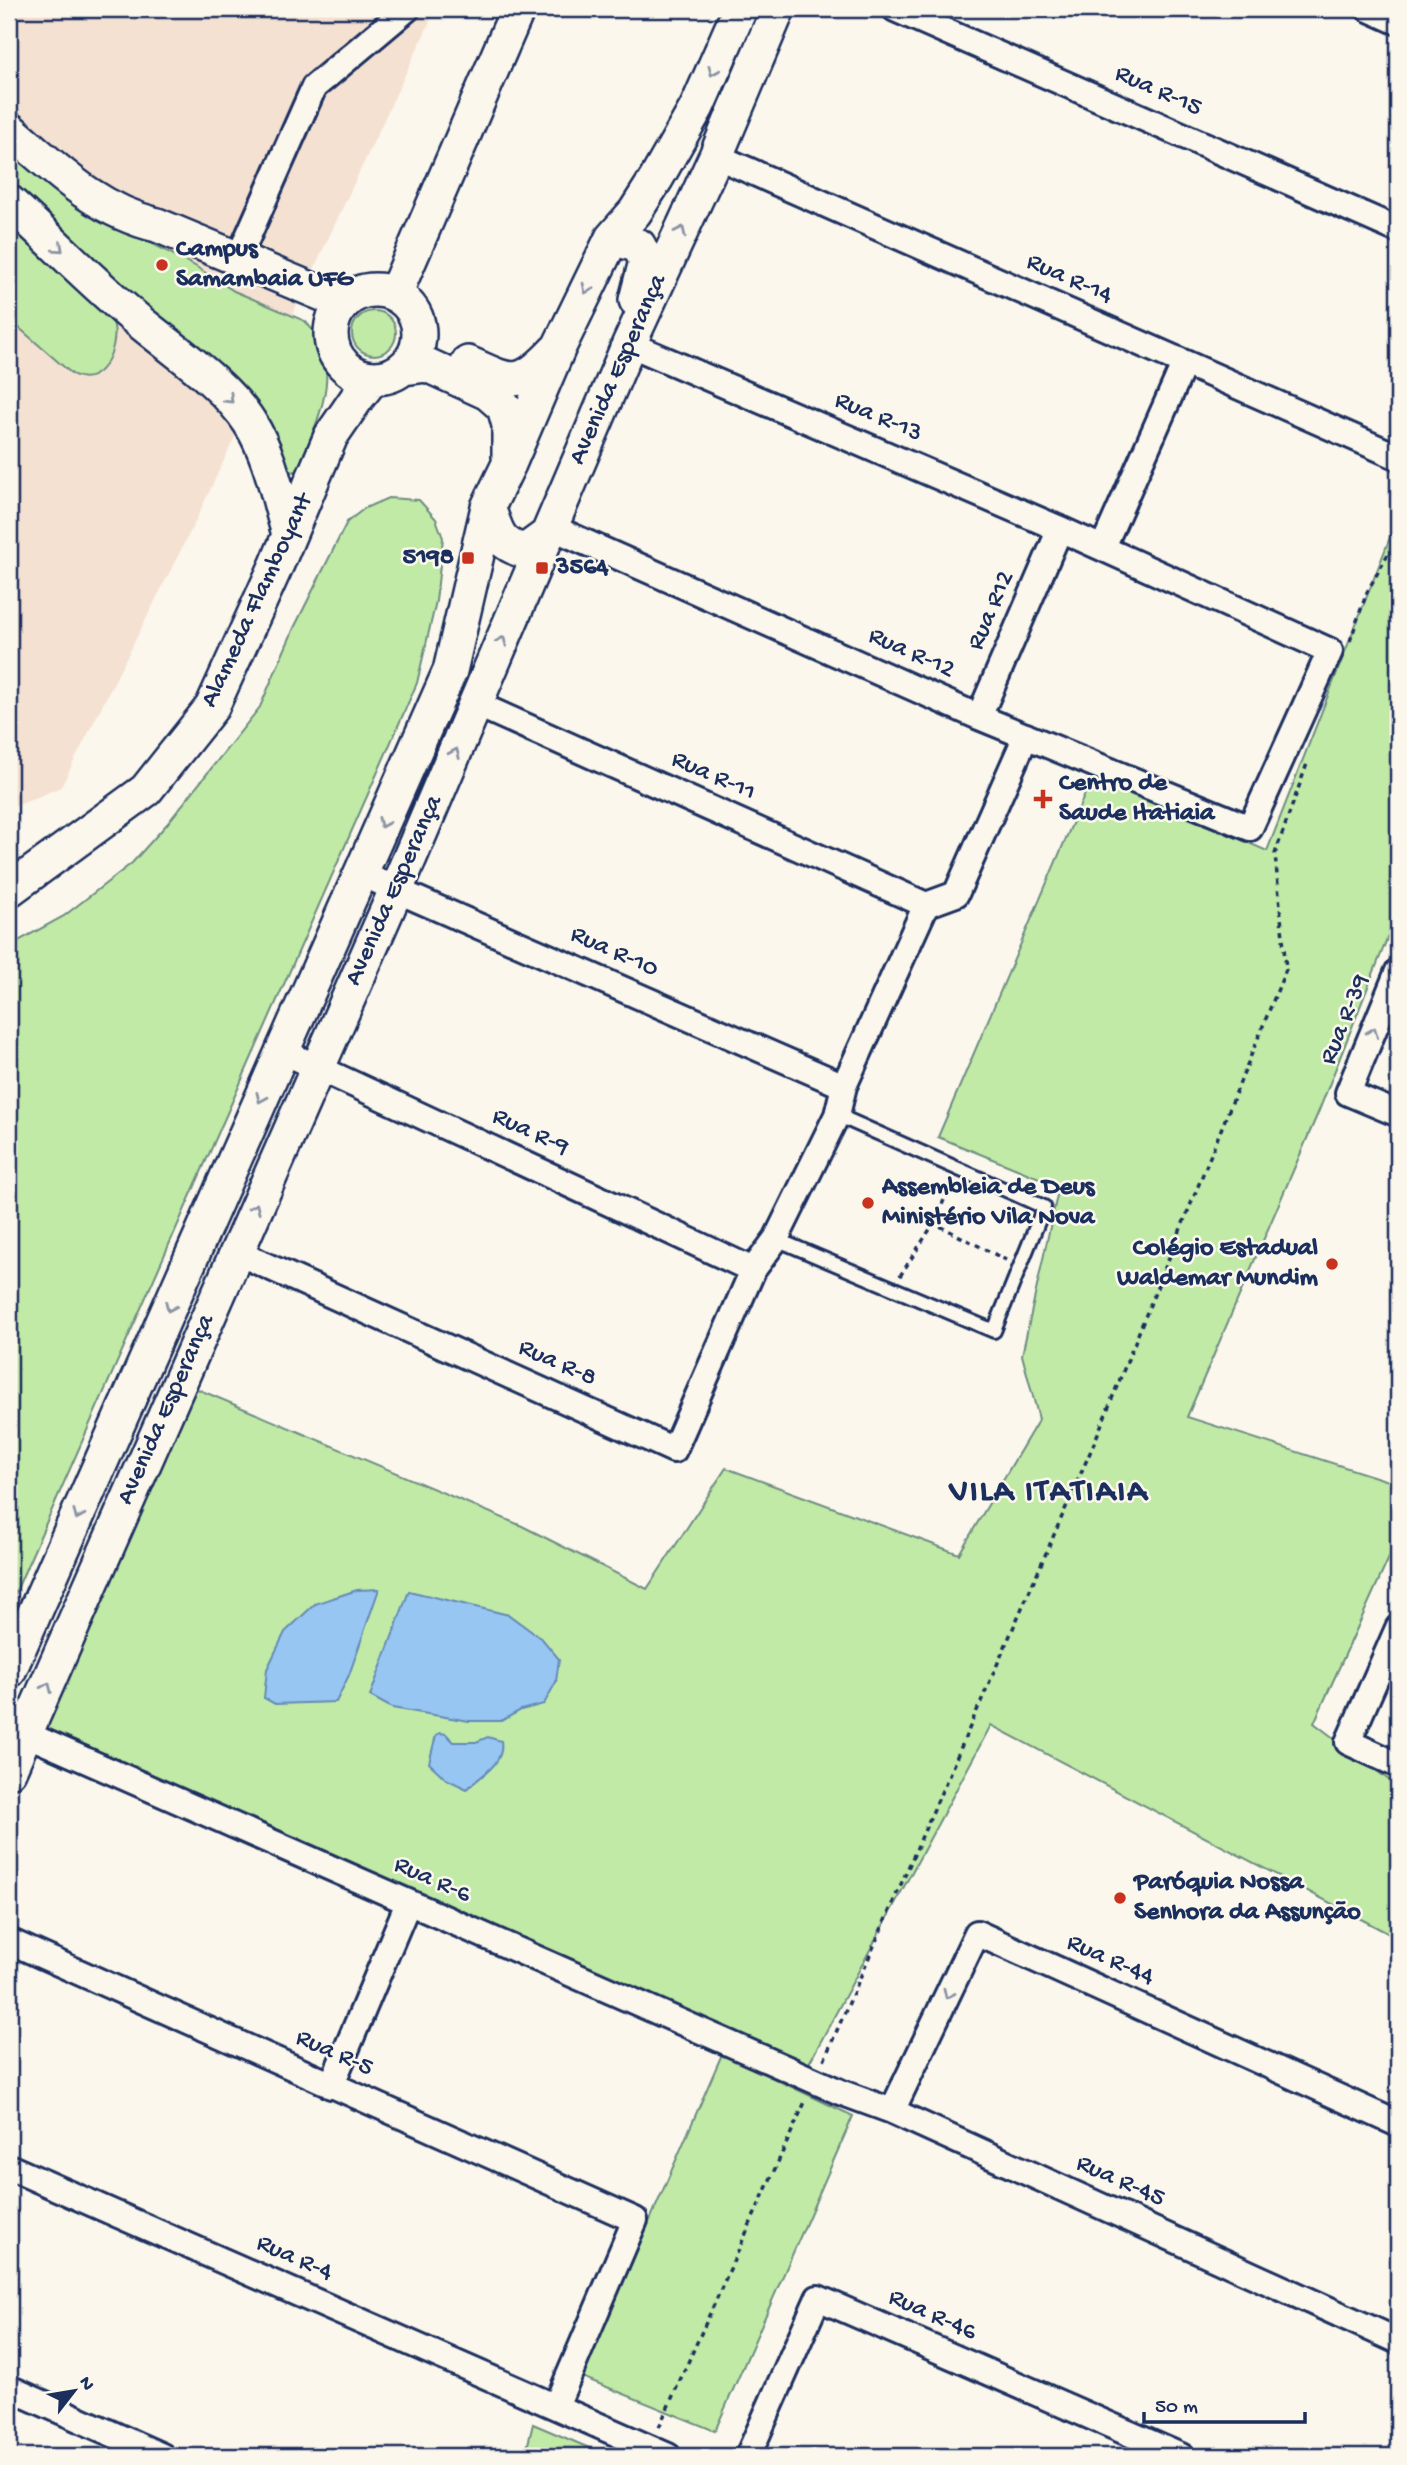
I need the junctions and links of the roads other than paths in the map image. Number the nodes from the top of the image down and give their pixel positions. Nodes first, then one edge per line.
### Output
1 (407, 9) edge
2 (518, 9) edge
3 (740, 9) edge
4 (778, 9) edge
5 (894, 9) edge
6 (1369, 9) edge
7 (1398, 22) edge
8 (9, 129) edge
9 (716, 156) junction
10 (9, 202) edge
11 (1398, 230) edge
12 (612, 238) junction
13 (238, 259) junction
14 (395, 294) junction
15 (344, 303) junction
16 (419, 327) junction
17 (629, 344) junction
18 (559, 347) junction
19 (336, 355) junction
20 (1184, 364) junction
21 (404, 368) junction
22 (373, 378) junction
23 (331, 436) junction
24 (265, 454) junction
25 (1398, 457) edge
26 (509, 464) junction
27 (309, 490) junction
28 (488, 507) junction
29 (1060, 528) junction
30 (549, 531) junction
31 (289, 534) junction
32 (1103, 547) junction
33 (476, 704) junction
34 (979, 717) junction
35 (1026, 736) junction
36 (1250, 828) joint
37 (361, 873) junction
38 (9, 890) edge
39 (396, 890) junction
40 (926, 905) junction
41 (1398, 971) edge
42 (282, 1051) junction
43 (317, 1067) junction
44 (844, 1086) junction
45 (1398, 1114) edge
46 (837, 1115) junction
47 (776, 1239) junction
48 (236, 1252) junction
49 (753, 1270) junction
50 (1398, 1628) edge
51 (9, 1671) edge
52 (26, 1734) junction
53 (1398, 1765) edge
54 (9, 1771) edge
55 (408, 1903) junction
56 (9, 1941) edge
57 (815, 2081) joint
58 (331, 2086) junction
59 (892, 2111) junction
60 (1398, 2124) edge
61 (9, 2167) edge
62 (1398, 2341) edge
63 (9, 2388) edge
64 (555, 2406) junction
65 (659, 2452) edge
66 (162, 2456) edge
67 (748, 2456) edge
68 (1181, 2456) edge

1 - 13 street
2 - 14 main road
3 -> 12 main road, Avenida Esperança
4 - 9 main road, Avenida Esperança
5 - 11 street, Rua R-15
6 - 7 street
8 - 13 main road
17 -> 9 main road, Avenida Esperança
9 - 20 street, Rua R-14
10 -> 24 main road
12 - 17 main road
12 -> 18 main road, Avenida Esperança
13 - 15 main road
14 - 15 main road
14 - 16 main road
15 - 19 main road
16 - 18 main road
16 - 21 main road
17 - 29 street, Rua R-13
17 - 30 main road, Avenida Esperança
18 - 26 main road, Avenida Esperança
19 - 22 main road
19 - 23 main road, Alameda Flamboyant
20 - 25 street, Rua R-14
20 - 32 street
21 - 22 main road
21 - 26 main road
22 - 23 main road, Alameda Flamboyant
23 - 27 main road, Alameda Flamboyant
24 - 27 main road
24 - 31 main road
26 - 28 main road, Avenida Esperança
27 - 31 main road, Alameda Flamboyant
28 - 30 main road
28 -> 37 main road, Avenida Esperança
29 - 32 street, Rua R-13
29 - 34 street, Rua R12
33 -> 30 main road, Avenida Esperança
30 - 34 street, Rua R-12
31 - 38 main road, Alameda Flamboyant
32 - 36 street, Rua R-13
39 -> 33 main road, Avenida Esperança
33 - 40 street, Rua R-11
34 - 35 street, Rua R-12
35 - 36 street, Rua R-12
35 - 40 street
37 - 39 street, Rua R-10
37 - 42 main road, Avenida Esperança
39 - 43 main road, Avenida Esperança
39 - 44 street, Rua R-10
40 - 44 street
45 -> 41 street, Rua R-39
42 - 43 street, Rua R-9
42 -> 51 main road, Avenida Esperança
48 -> 43 main road, Avenida Esperança
43 - 49 street, Rua R-9
44 - 46 street
46 - 47 street
46 - 47 lane
47 - 49 street
48 - 49 street, Rua R-8
52 -> 48 main road, Avenida Esperança
50 - 53 street
52 - 54 main road, Avenida Esperança
52 - 55 street, Rua R-6
55 - 57 street, Rua R-6
55 - 58 street
56 - 58 street, Rua R-5
57 - 59 street, Rua R-45
58 - 64 street, Rua R-5
60 -> 59 street, Rua R-44
59 - 62 street, Rua R-45
61 - 64 street, Rua R-4
63 - 66 street
64 - 65 street, Rua R-4
67 - 68 street, Rua R-46

